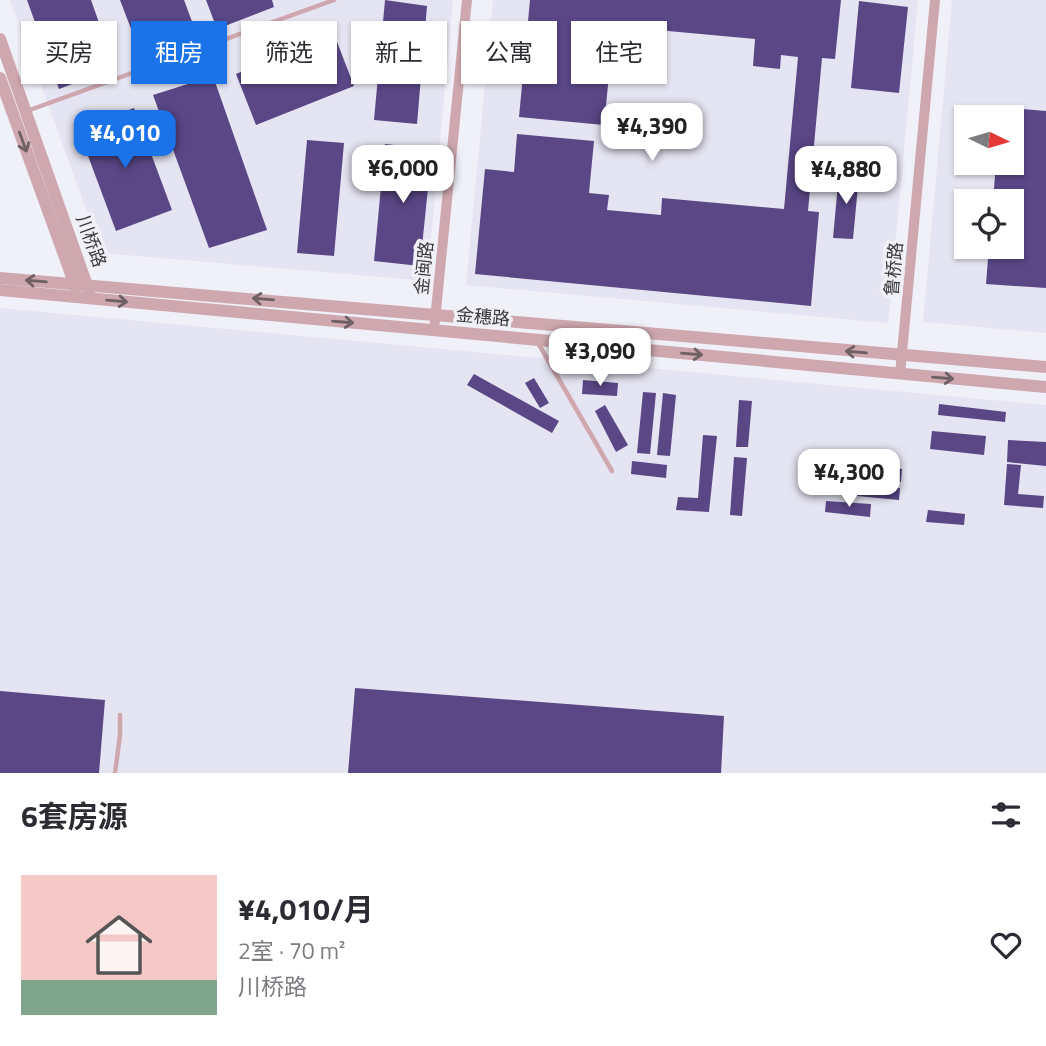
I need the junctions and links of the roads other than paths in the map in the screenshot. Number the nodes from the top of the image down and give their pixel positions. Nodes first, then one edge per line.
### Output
1 (334, 0) edge
2 (467, 0) edge
3 (935, 0) edge
4 (0, 38) edge
5 (0, 78) edge
6 (26, 111) junction
7 (0, 278) edge
8 (81, 284) junction
9 (0, 290) edge
10 (85, 298) junction
11 (435, 314) junction
12 (434, 330) junction
13 (536, 340) junction
14 (902, 356) junction
15 (1046, 367) edge
16 (900, 374) junction
17 (1046, 387) edge
18 (612, 471) dead end
19 (120, 715) dead end
20 (115, 773) edge

1 - 6 lane
2 - 11 street, 金闽路
3 - 14 street, 鲁桥路
4 - 6 street, 川桥路
5 -> 8 street, 川桥路
6 - 8 street, 川桥路
8 -> 7 street, 金穗路
8 - 10 street, 川桥路
11 -> 8 street, 金穗路
9 - 10 street, 金穗路
10 -> 12 street, 金穗路
11 - 12 street, 金闽路
14 -> 11 street, 金穗路
12 - 13 street, 金穗路
13 -> 16 street, 金穗路
13 - 18 lane
14 - 15 street, 金穗路
14 - 16 street, 鲁桥路
16 -> 17 street, 金穗路
19 - 20 lane

